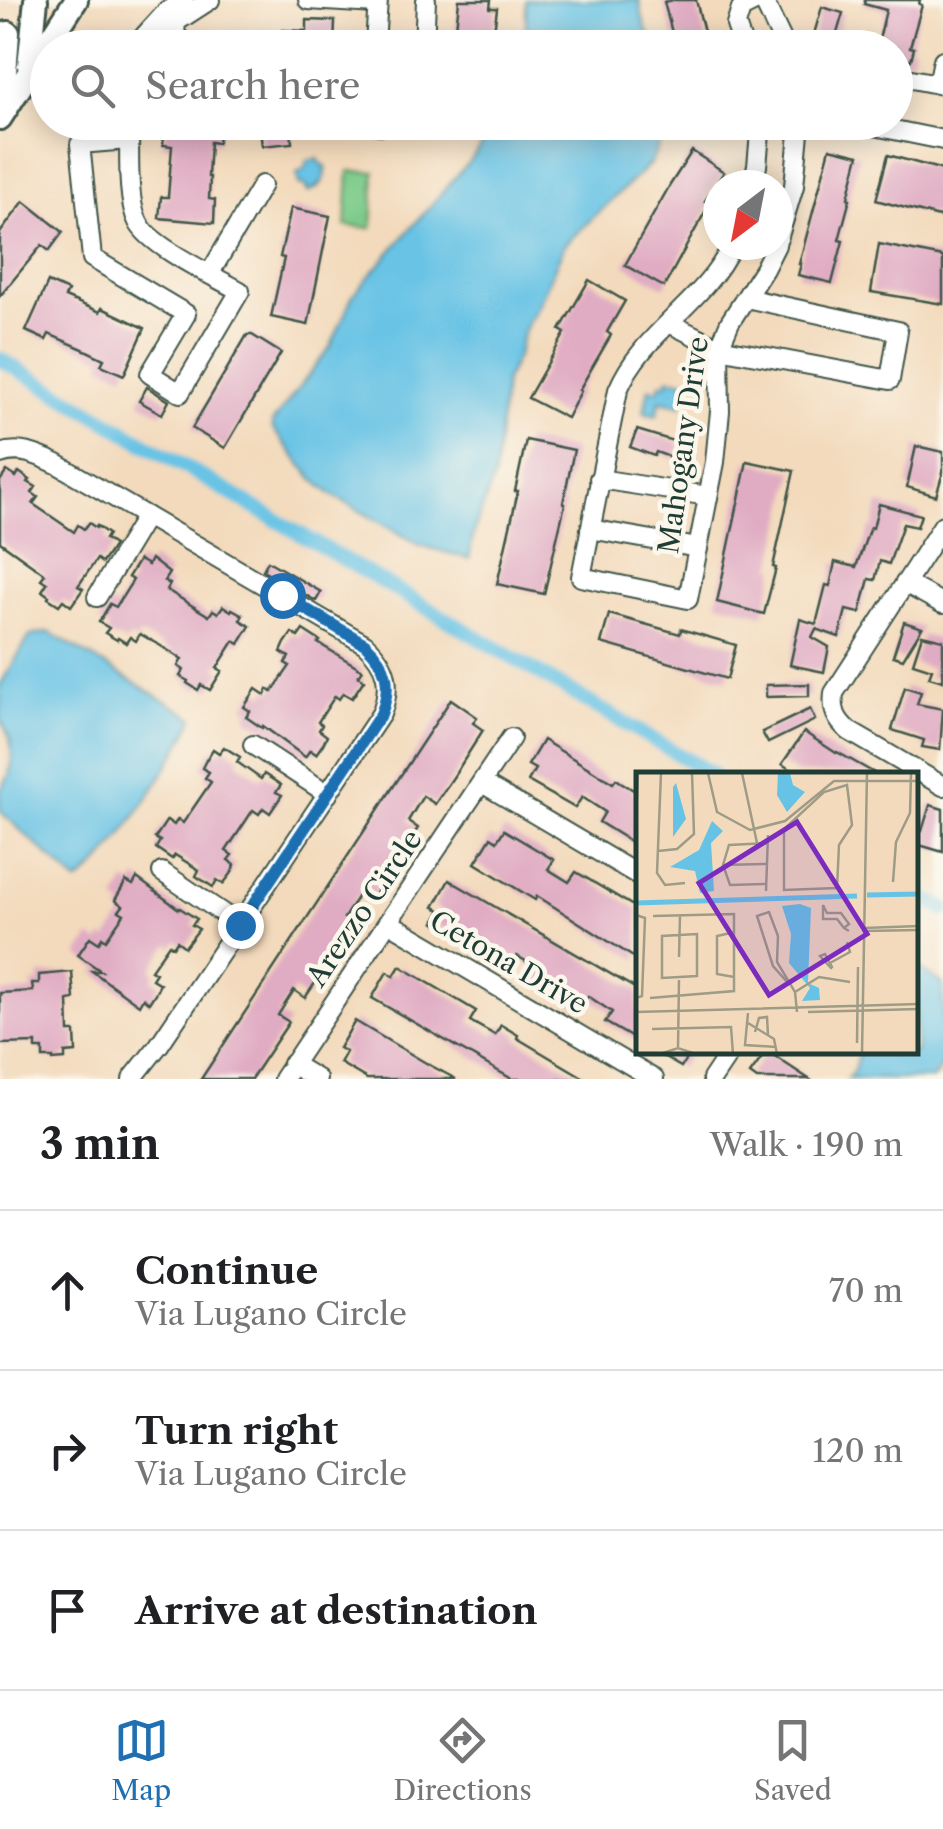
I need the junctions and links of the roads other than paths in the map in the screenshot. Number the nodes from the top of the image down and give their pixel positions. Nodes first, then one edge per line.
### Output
1 (33, 0) edge
2 (76, 0) edge
3 (308, 0) edge
4 (426, 0) edge
5 (761, 0) edge
6 (199, 1) edge
7 (377, 2) edge
8 (35, 30) edge
9 (59, 30) edge
10 (149, 30) edge
11 (175, 30) edge
12 (376, 30) edge
13 (423, 30) edge
14 (738, 30) edge
15 (777, 30) edge
16 (3, 35) edge
17 (943, 60) edge
18 (913, 79) edge
19 (941, 85) edge
20 (30, 89) edge
21 (1, 116) edge
22 (913, 134) edge
23 (95, 140) edge
24 (129, 140) edge
25 (759, 140) edge
26 (798, 140) edge
27 (943, 140) edge
28 (756, 170) edge
29 (262, 186) dead end
30 (793, 189) edge
31 (722, 260) edge
32 (767, 260) edge
33 (210, 273) junction
34 (746, 298) junction
35 (186, 314) junction
36 (669, 323) junction
37 (216, 332) junction
38 (720, 348) junction
39 (0, 454) edge
40 (599, 479) junction
41 (708, 496) junction
42 (146, 516) junction
43 (943, 525) edge
44 (590, 529) junction
45 (698, 548) junction
46 (905, 584) junction
47 (97, 597) dead end
48 (943, 604) edge
49 (512, 738) dead end
50 (253, 745) dead end
51 (482, 783) junction
52 (943, 786) edge
53 (328, 794) junction
54 (162, 872) dead end
55 (636, 874) edge
56 (388, 922) junction
57 (240, 925) junction
58 (729, 1054) edge
59 (288, 1072) edge
60 (132, 1079) edge
61 (317, 1079) edge
62 (654, 1079) edge
63 (712, 1079) edge

1 - 8 main road
1 - 16 main road
2 - 9 main road
3 - 7 street
4 - 13 street
5 - 14 street
5 - 15 street
6 - 10 street
6 - 11 street
7 - 12 street
16 - 21 main road
17 - 19 street
18 - 19 street
20 - 21 main road
22 - 27 street
23 - 35 street
24 - 33 street
25 - 28 street
26 - 30 street, Mahogany Drive
29 - 33 street
31 - 36 street, Mahogany Drive
32 - 34 street, Mahogany Drive
33 - 37 street
34 - 38 street, Mahogany Drive
34 - 38 street
35 - 37 street
35 - 37 street
36 - 38 street
36 - 40 street, Mahogany Drive
38 - 41 street, Mahogany Drive
39 - 42 street
40 - 41 street
40 - 44 street, Mahogany Drive
41 - 45 street, Mahogany Drive
42 - 47 street
42 - 53 street
43 - 46 street
44 - 45 street
44 - 45 street, Mahogany Drive
46 - 48 street
46 - 52 street
49 - 51 street, Arezzo Circle
50 - 53 street
51 - 55 street
51 - 56 street, Arezzo Circle
53 - 57 street
54 - 57 street
56 - 59 street, Arezzo Circle
56 - 62 street, Cetona Drive
57 - 60 street
58 - 63 street
59 - 61 street, Arezzo Circle

